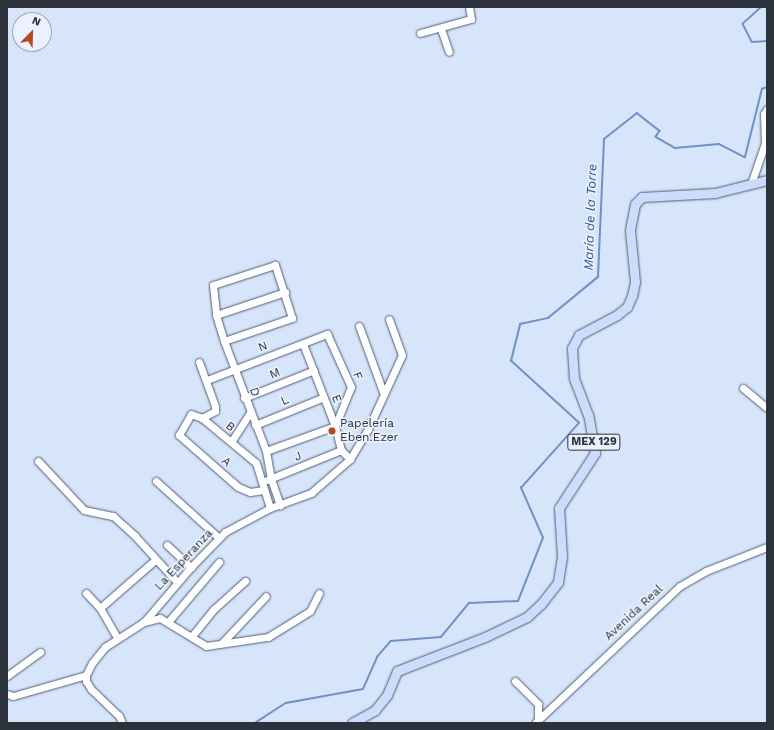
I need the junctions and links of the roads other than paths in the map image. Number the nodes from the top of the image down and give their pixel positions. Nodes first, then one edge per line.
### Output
1 (469, 7) edge
2 (441, 29) junction
3 (420, 33) dead end
4 (449, 52) dead end
5 (767, 109) edge
6 (767, 180) edge
7 (751, 184) junction
8 (285, 292) junction
9 (216, 315) junction
10 (389, 319) dead end
11 (359, 326) dead end
12 (327, 334) joint
13 (224, 342) junction
14 (303, 344) junction
15 (199, 362) dead end
16 (234, 370) junction
17 (314, 370) junction
18 (207, 380) junction
19 (743, 388) dead end
20 (383, 392) junction
21 (324, 397) junction
22 (244, 398) junction
23 (767, 408) edge
24 (250, 413) junction
25 (202, 418) junction
26 (255, 425) junction
27 (335, 426) junction
28 (232, 442) junction
29 (341, 450) junction
30 (266, 451) junction
31 (350, 459) junction
32 (38, 461) dead end
33 (271, 479) junction
34 (156, 480) dead end
35 (261, 482) junction
36 (263, 490) junction
37 (280, 505) junction
38 (270, 508) junction
39 (219, 538) junction
40 (167, 545) dead end
41 (767, 547) edge
42 (155, 560) junction
43 (219, 562) dead end
44 (191, 567) junction
45 (245, 581) dead end
46 (177, 582) junction
47 (86, 593) dead end
48 (319, 593) dead end
49 (266, 596) dead end
50 (100, 608) junction
51 (144, 622) junction
52 (168, 622) junction
53 (192, 636) junction
54 (117, 638) junction
55 (222, 643) junction
56 (40, 652) dead end
57 (86, 675) junction
58 (7, 676) edge
59 (515, 680) dead end
60 (7, 694) edge
61 (537, 722) edge
62 (122, 723) edge
63 (352, 723) edge

1 - 2 street
2 - 3 street
2 - 4 street
5 - 7 street
6 - 7 main road, MEX 129
7 - 63 main road, MEX 129
8 - 9 street
8 - 9 street, D
8 - 13 street
9 - 13 street, D
10 - 20 street, La Esperanza
11 - 20 street
12 - 14 street, N
12 - 27 street, F
13 - 16 street, D
14 - 16 street, N
14 - 17 street, E
15 - 18 street
16 - 18 street, N
16 - 22 street, D
17 - 21 street, E
17 - 22 street, M
18 - 25 street
19 - 23 street
20 - 31 street, La Esperanza
21 - 26 street, L
21 - 27 street, E
22 - 24 street, D
24 - 26 street, D
24 - 28 street
25 - 28 street, B
25 - 36 street, A
26 - 30 street, D
27 - 29 street, E
27 - 30 street
28 - 35 street, B
29 - 31 street
29 - 33 street, J
30 - 33 street, D
31 - 37 street, La Esperanza
32 - 42 street
33 - 35 street, J
33 - 37 street, D
34 - 39 street
35 - 36 street
36 - 38 street
37 - 38 street, La Esperanza
38 - 39 street, La Esperanza
39 - 44 street, La Esperanza
40 - 44 street
41 - 61 street, Avenida Real
42 - 46 street
42 - 50 street, La Esperanza
43 - 52 street
44 - 46 street, La Esperanza
45 - 53 street
46 - 51 street, La Esperanza
47 - 50 street
48 - 55 street
49 - 55 street
50 - 54 street
51 - 52 street
51 - 54 street, La Esperanza
52 - 53 street
53 - 55 street
54 - 57 street, La Esperanza
56 - 58 street
57 - 60 street
57 - 62 street
59 - 61 street

